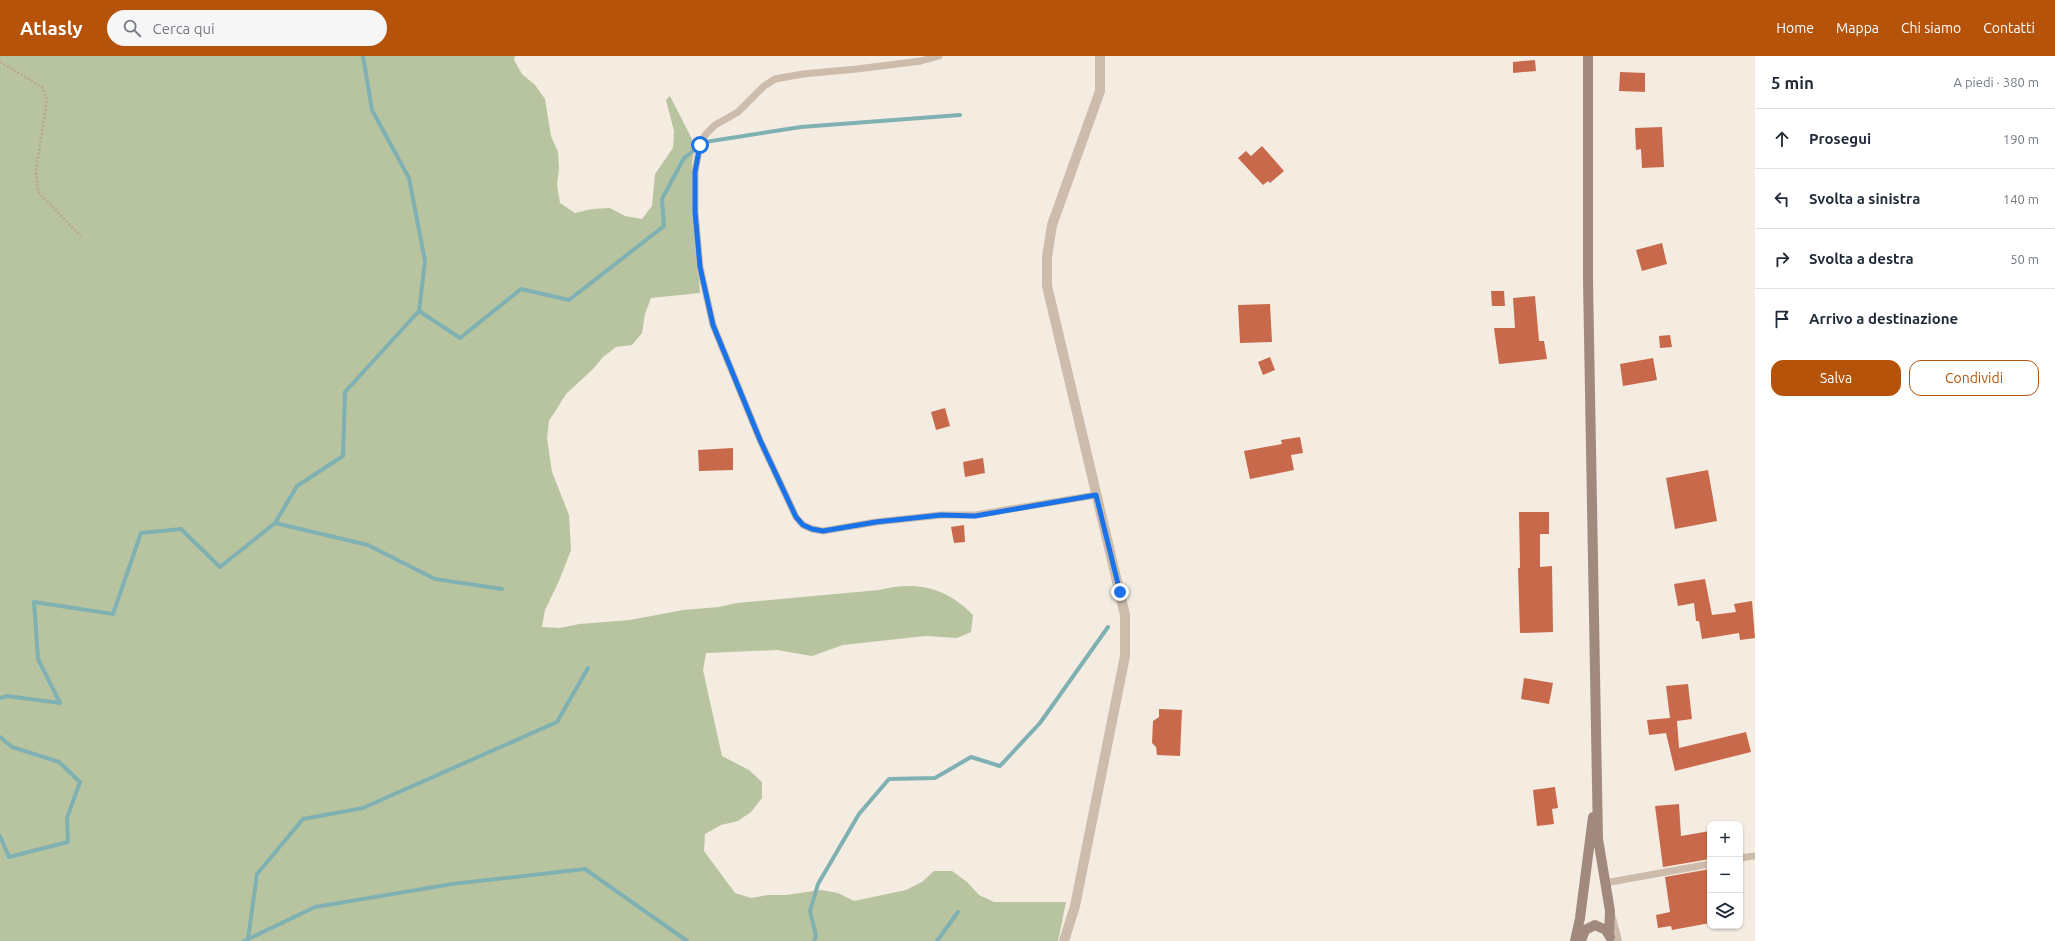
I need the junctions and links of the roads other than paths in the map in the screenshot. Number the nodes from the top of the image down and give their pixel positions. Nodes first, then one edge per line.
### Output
1 (939, 56) edge
2 (1100, 56) edge
3 (1588, 56) edge
4 (1096, 495) junction
5 (1597, 785) junction
6 (1755, 856) edge
7 (1743, 858) edge
8 (1707, 865) edge
9 (1605, 883) junction
10 (1580, 938) edge
11 (1611, 940) edge
12 (1064, 941) edge

1 - 4 lane
2 - 4 street
3 - 5 main road
4 - 12 street
5 - 9 main road
5 - 10 main road
6 - 7 lane
8 - 9 lane
9 - 11 main road
10 - 11 main road

